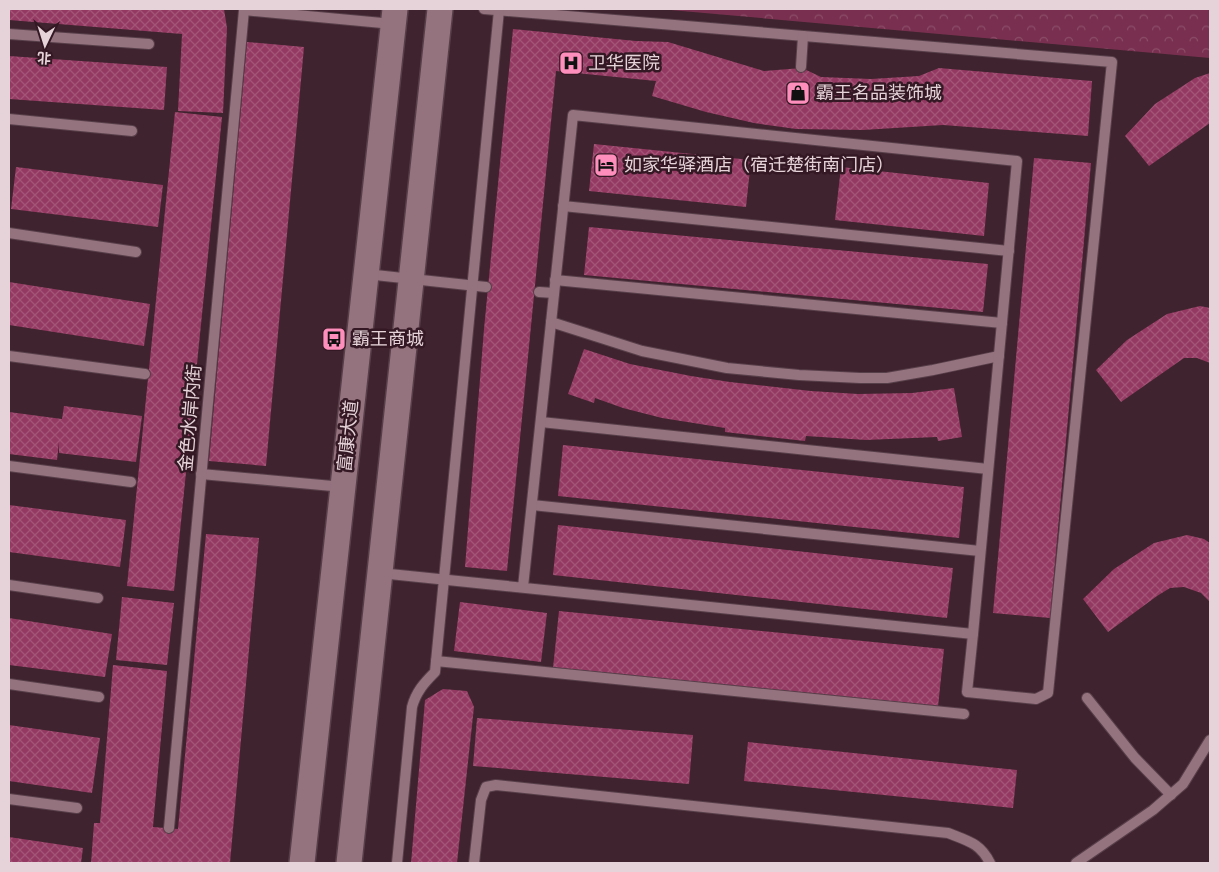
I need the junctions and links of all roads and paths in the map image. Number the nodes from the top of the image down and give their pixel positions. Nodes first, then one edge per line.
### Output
1 (440, 9) edge
2 (484, 9) edge
3 (244, 10) edge
4 (499, 10) junction
5 (394, 16) edge
6 (9, 34) edge
7 (803, 36) junction
8 (148, 44) dead end
9 (800, 67) dead end
10 (9, 119) edge
11 (132, 132) dead end
12 (563, 206) junction
13 (9, 233) edge
14 (1009, 251) junction
15 (136, 252) dead end
16 (366, 274) junction
17 (411, 279) junction
18 (555, 280) junction
19 (473, 286) junction
20 (486, 287) dead end
21 (539, 292) dead end
22 (554, 294) junction
23 (551, 322) junction
24 (1002, 323) junction
25 (9, 356) edge
26 (999, 356) junction
27 (144, 374) dead end
28 (541, 422) junction
29 (9, 466) edge
30 (988, 469) junction
31 (201, 474) junction
32 (131, 482) dead end
33 (343, 487) junction
34 (532, 505) junction
35 (980, 551) junction
36 (380, 573) junction
37 (444, 579) junction
38 (9, 585) edge
39 (523, 587) junction
40 (98, 598) dead end
41 (973, 634) junction
42 (436, 661) junction
43 (9, 684) edge
44 (99, 697) dead end
45 (1087, 698) dead end
46 (964, 714) dead end
47 (1210, 740) edge
48 (1171, 795) junction
49 (9, 799) edge
50 (77, 808) dead end
51 (169, 828) dead end
52 (302, 863) edge
53 (349, 863) edge
54 (397, 863) edge
55 (474, 863) edge
56 (990, 863) edge
57 (1076, 863) edge

1 - 17 street
2 - 4 lane
3 - 5 lane
3 - 31 lane, 金色水岸内街
4 - 7 lane
4 - 19 lane
5 - 16 street, 富康大道
6 - 8 lane
7 - 9 lane
7 - 41 lane
10 - 11 lane
12 - 14 lane
12 - 14 lane
12 - 18 lane
13 - 15 lane
14 - 24 lane
16 - 17 lane
16 - 33 street, 富康大道
17 - 19 lane
17 - 36 street
18 - 22 lane
18 - 24 lane
19 - 20 lane
19 - 37 lane
21 - 22 lane
22 - 23 lane
23 - 26 lane
23 - 28 lane
24 - 26 lane
25 - 27 lane
26 - 30 lane
28 - 30 lane
28 - 34 lane
29 - 32 lane
30 - 35 lane
31 - 33 lane
31 - 51 lane, 金色水岸内街
33 - 52 street, 富康大道
34 - 35 lane
34 - 39 lane
35 - 41 lane
36 - 37 lane
36 - 53 street
37 - 39 lane
37 - 42 lane
38 - 40 lane
39 - 41 lane
42 - 46 lane
42 - 54 lane
43 - 44 lane
45 - 48 lane
47 - 48 lane
48 - 57 lane
49 - 50 lane
55 - 56 lane

